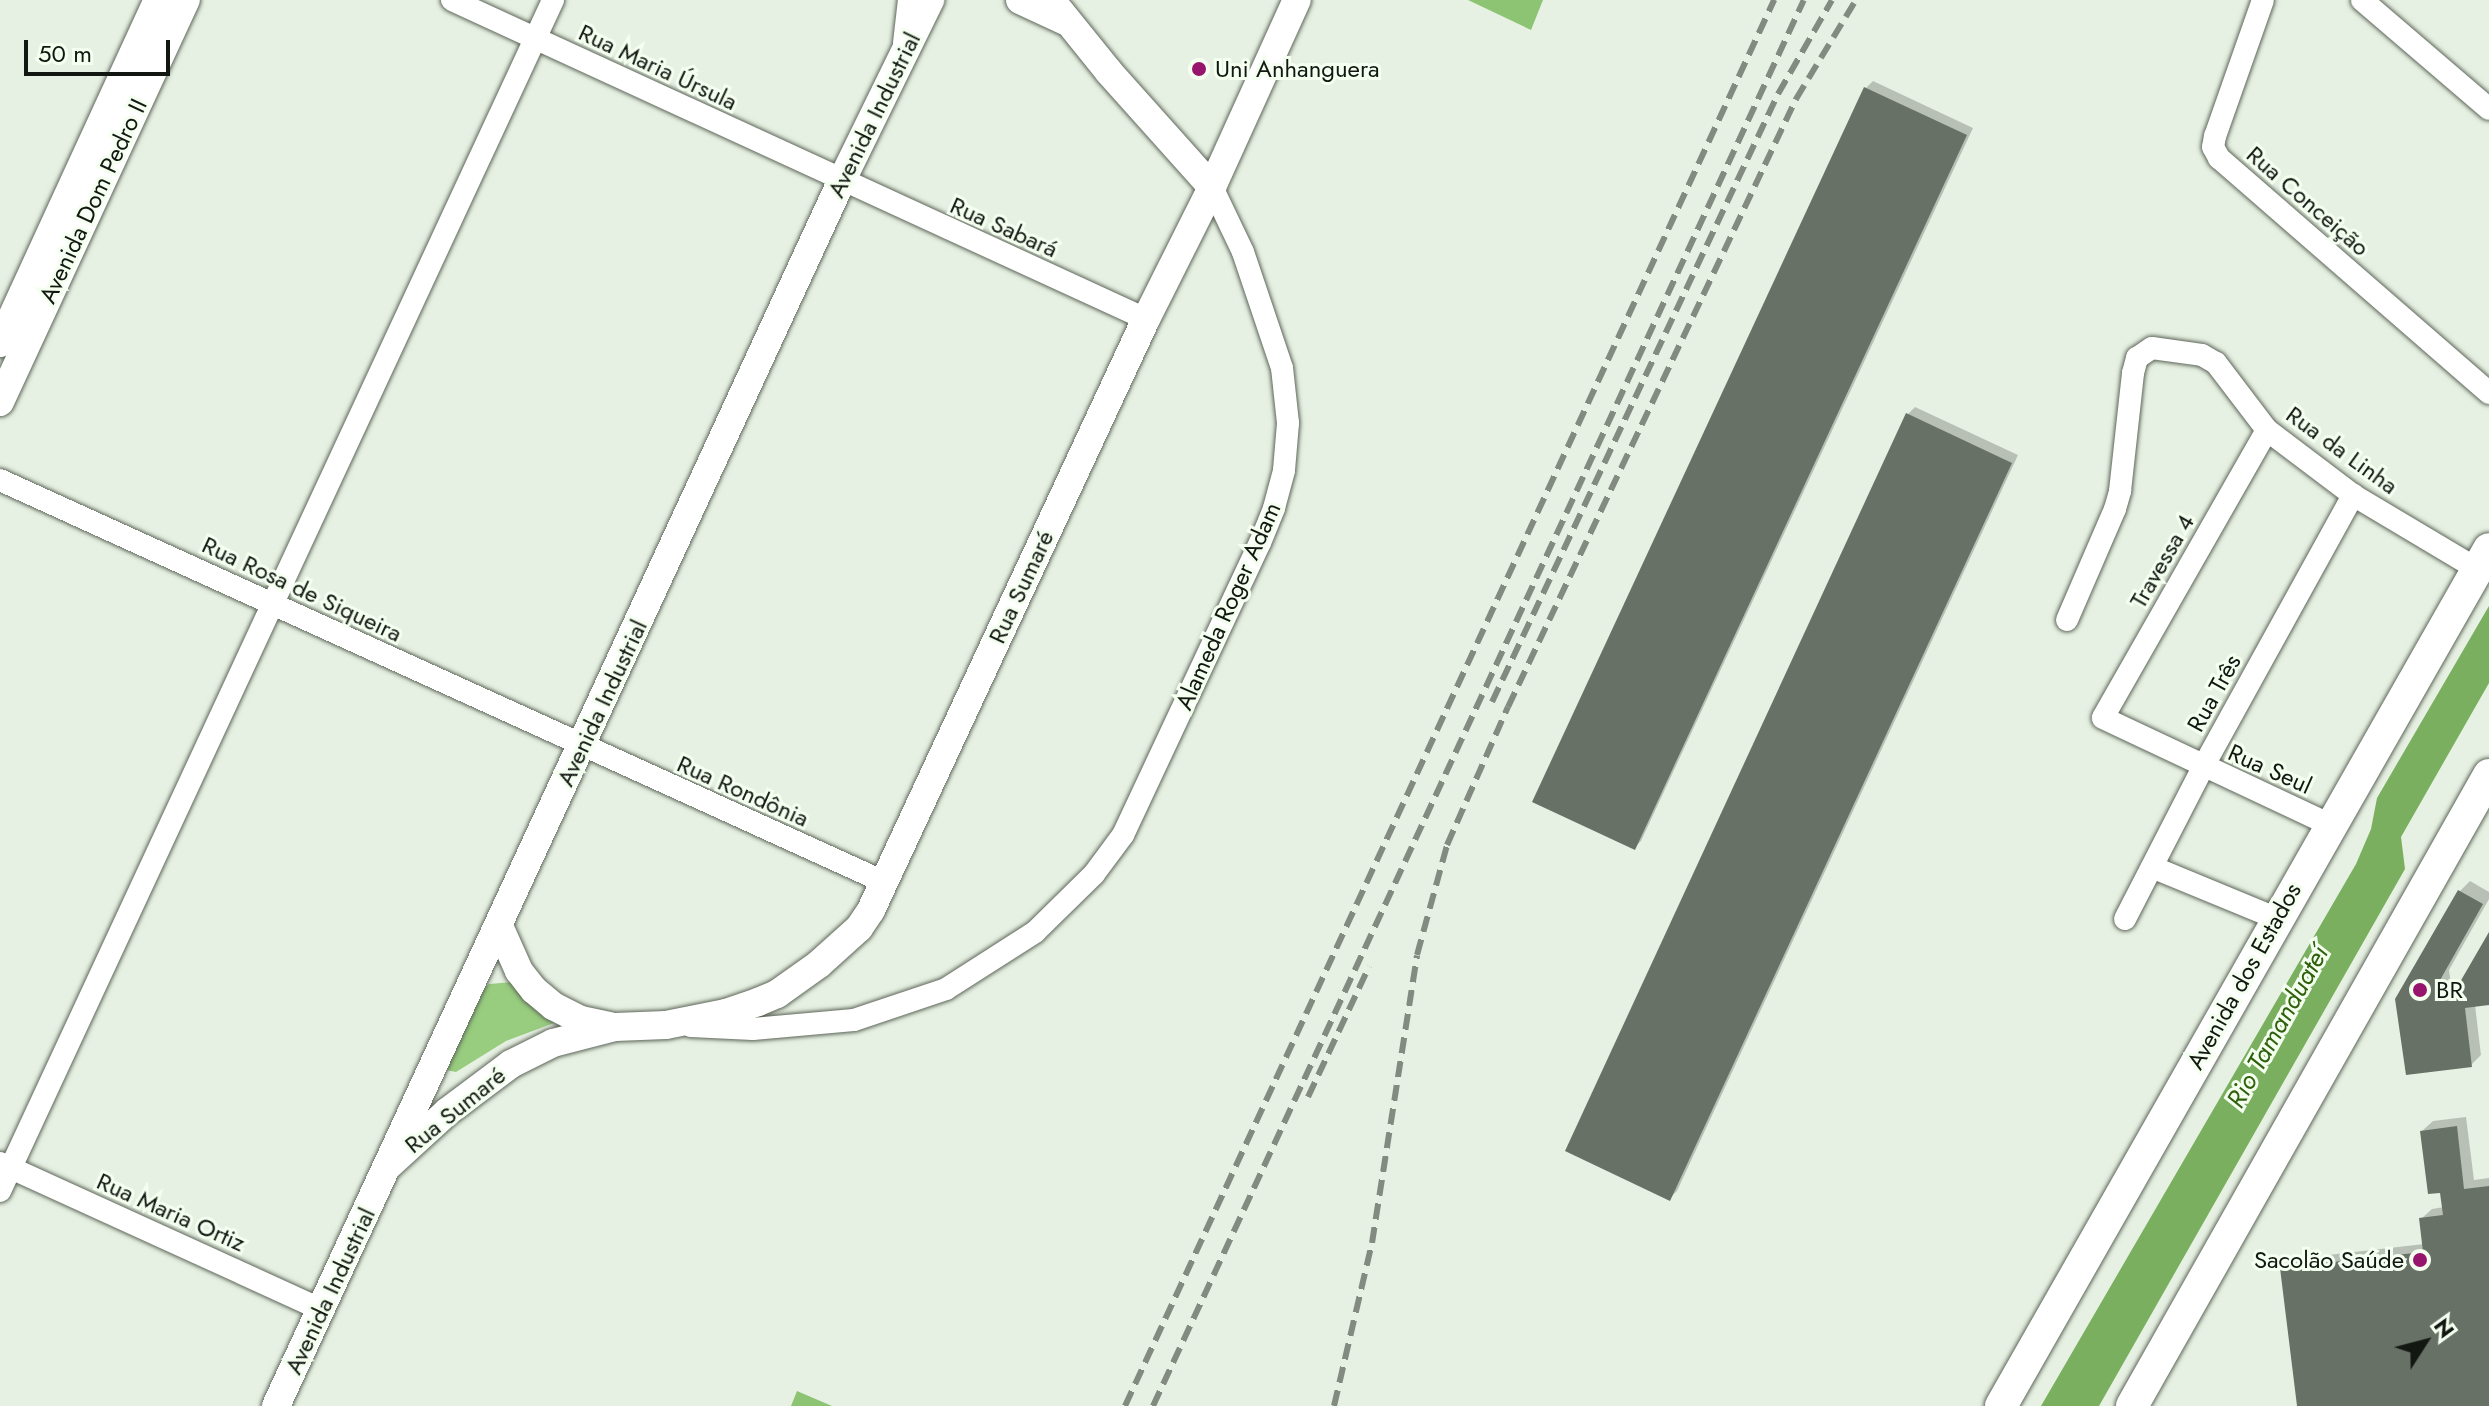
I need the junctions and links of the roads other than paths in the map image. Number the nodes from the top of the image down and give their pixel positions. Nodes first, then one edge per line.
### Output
1 (158, 0) edge
2 (186, 0) edge
3 (452, 0) edge
4 (553, 0) edge
5 (953, 0) edge
6 (1020, 0) edge
7 (1297, 0) edge
8 (2263, 0) edge
9 (2362, 0) edge
10 (919, 7) edge
11 (1058, 11) edge
12 (535, 38) junction
13 (2489, 109) edge
14 (1232, 138) junction
15 (1178, 151) junction
16 (841, 182) junction
17 (1212, 187) junction
18 (1183, 241) junction
19 (1146, 319) junction
20 (0, 343) edge
21 (2489, 393) edge
22 (0, 402) edge
23 (2267, 430) junction
24 (0, 480) edge
25 (2353, 495) junction
26 (2483, 559) edge
27 (272, 604) junction
28 (2067, 620) dead end
29 (2103, 718) joint
30 (582, 746) junction
31 (2203, 767) junction
32 (2487, 782) edge
33 (2330, 825) junction
34 (2152, 867) junction
35 (884, 882) junction
36 (2276, 918) junction
37 (2125, 919) dead end
38 (499, 926) junction
39 (777, 994) junction
40 (824, 1024) junction
41 (666, 1025) junction
42 (615, 1027) junction
43 (5, 1165) edge
44 (388, 1166) junction
45 (0, 1191) edge
46 (321, 1309) junction
47 (276, 1406) edge
48 (2001, 1406) edge
49 (2132, 1406) edge

1 - 20 main road, Avenida Dom Pedro II
2 - 22 main road, Avenida Dom Pedro II
3 - 12 street, Rua Maria Úrsula
4 - 12 street
5 - 10 main road
6 - 11 main road, Alameda Roger Adam
7 - 14 main road, Rua Sumaré
8 - 21 street, Rua Conceição
9 - 13 street
10 - 16 main road, Avenida Industrial
11 - 15 main road, Alameda Roger Adam
12 - 16 street, Rua Maria Úrsula
12 - 27 street
14 - 15 main road
14 - 17 main road, Rua Sumaré
15 - 17 main road, Alameda Roger Adam
15 - 18 main road
16 - 19 street, Rua Sabará
16 - 30 main road, Avenida Industrial
17 - 18 main road, Rua Sumaré
17 - 40 street, Alameda Roger Adam
18 - 19 main road, Rua Sumaré
19 - 35 main road, Rua Sumaré
23 - 25 street, Rua da Linha
23 - 28 street, Rua da Linha
23 - 29 street, Travessa 4
24 - 27 street, Rua Rosa de Siqueira
25 - 26 street, Rua da Linha
25 - 31 street, Rua Três
26 - 33 highway, Avenida dos Estados
27 - 30 street, Rua Rosa de Siqueira
27 - 43 street
29 - 31 street, Rua Seul
30 - 35 street, Rua Rondônia
30 - 38 main road, Avenida Industrial
31 - 33 street, Rua Seul
31 - 34 street, Rua Três
32 - 49 highway
33 - 36 highway, Avenida dos Estados
34 - 36 street
34 - 37 street, Rua Três
35 - 39 main road, Rua Sumaré
36 - 48 highway, Avenida dos Estados
38 - 42 main road, Rua Sumaré
38 - 44 main road, Avenida Industrial
39 - 40 street
39 - 41 main road, Rua Sumaré
40 - 41 street, Alameda Roger Adam
41 - 42 main road, Rua Sumaré
42 - 44 main road, Rua Sumaré
43 - 45 street
43 - 46 street, Rua Maria Ortiz
44 - 46 main road, Avenida Industrial
46 - 47 main road, Avenida Industrial

